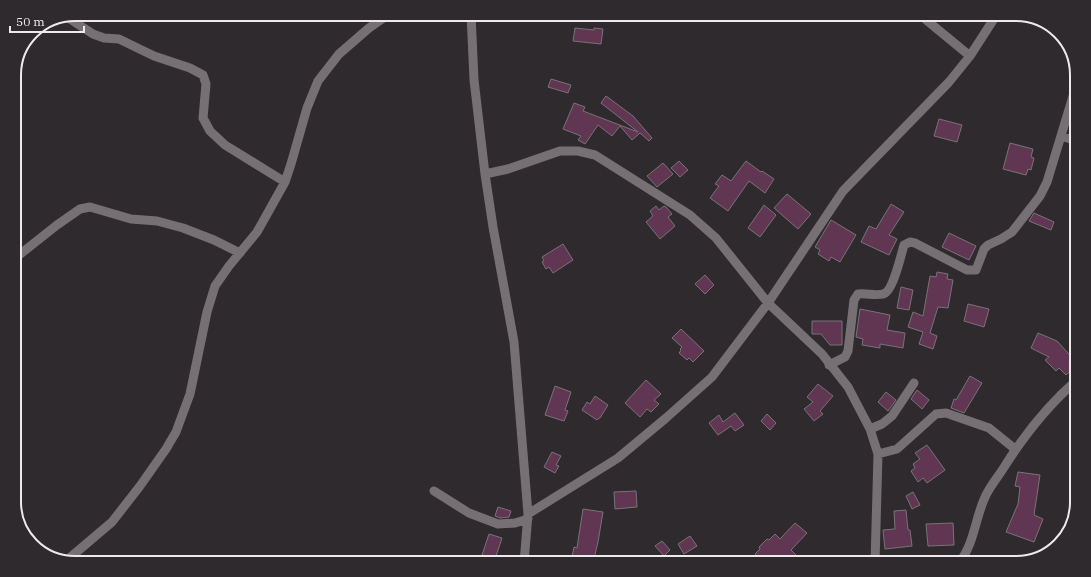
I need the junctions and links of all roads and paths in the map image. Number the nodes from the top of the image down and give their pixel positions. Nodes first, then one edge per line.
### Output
1 (73, 21) edge
2 (379, 21) edge
3 (471, 21) edge
4 (928, 21) edge
5 (992, 21) edge
6 (970, 56) junction
7 (1070, 106) edge
8 (1061, 136) junction
9 (1070, 139) edge
10 (485, 174) junction
11 (284, 182) junction
12 (21, 253) edge
13 (240, 253) junction
14 (768, 303) junction
15 (830, 364) junction
16 (914, 383) dead end
17 (1070, 386) edge
18 (870, 429) junction
19 (1015, 449) junction
20 (878, 454) junction
21 (434, 491) dead end
22 (528, 517) junction
23 (72, 556) edge
24 (525, 556) edge
25 (875, 556) edge
26 (963, 556) edge

1 - 11 street
2 - 11 street
3 - 10 street
4 - 6 street
5 - 6 street
6 - 14 street
7 - 8 street
8 - 9 street
8 - 15 street
10 - 14 street
10 - 22 street
11 - 13 street
12 - 13 street
13 - 23 street
14 - 15 street
14 - 22 street
15 - 18 street
16 - 18 street
17 - 19 street
18 - 20 street
19 - 20 street
19 - 26 street
20 - 25 street
21 - 22 street
22 - 24 street

